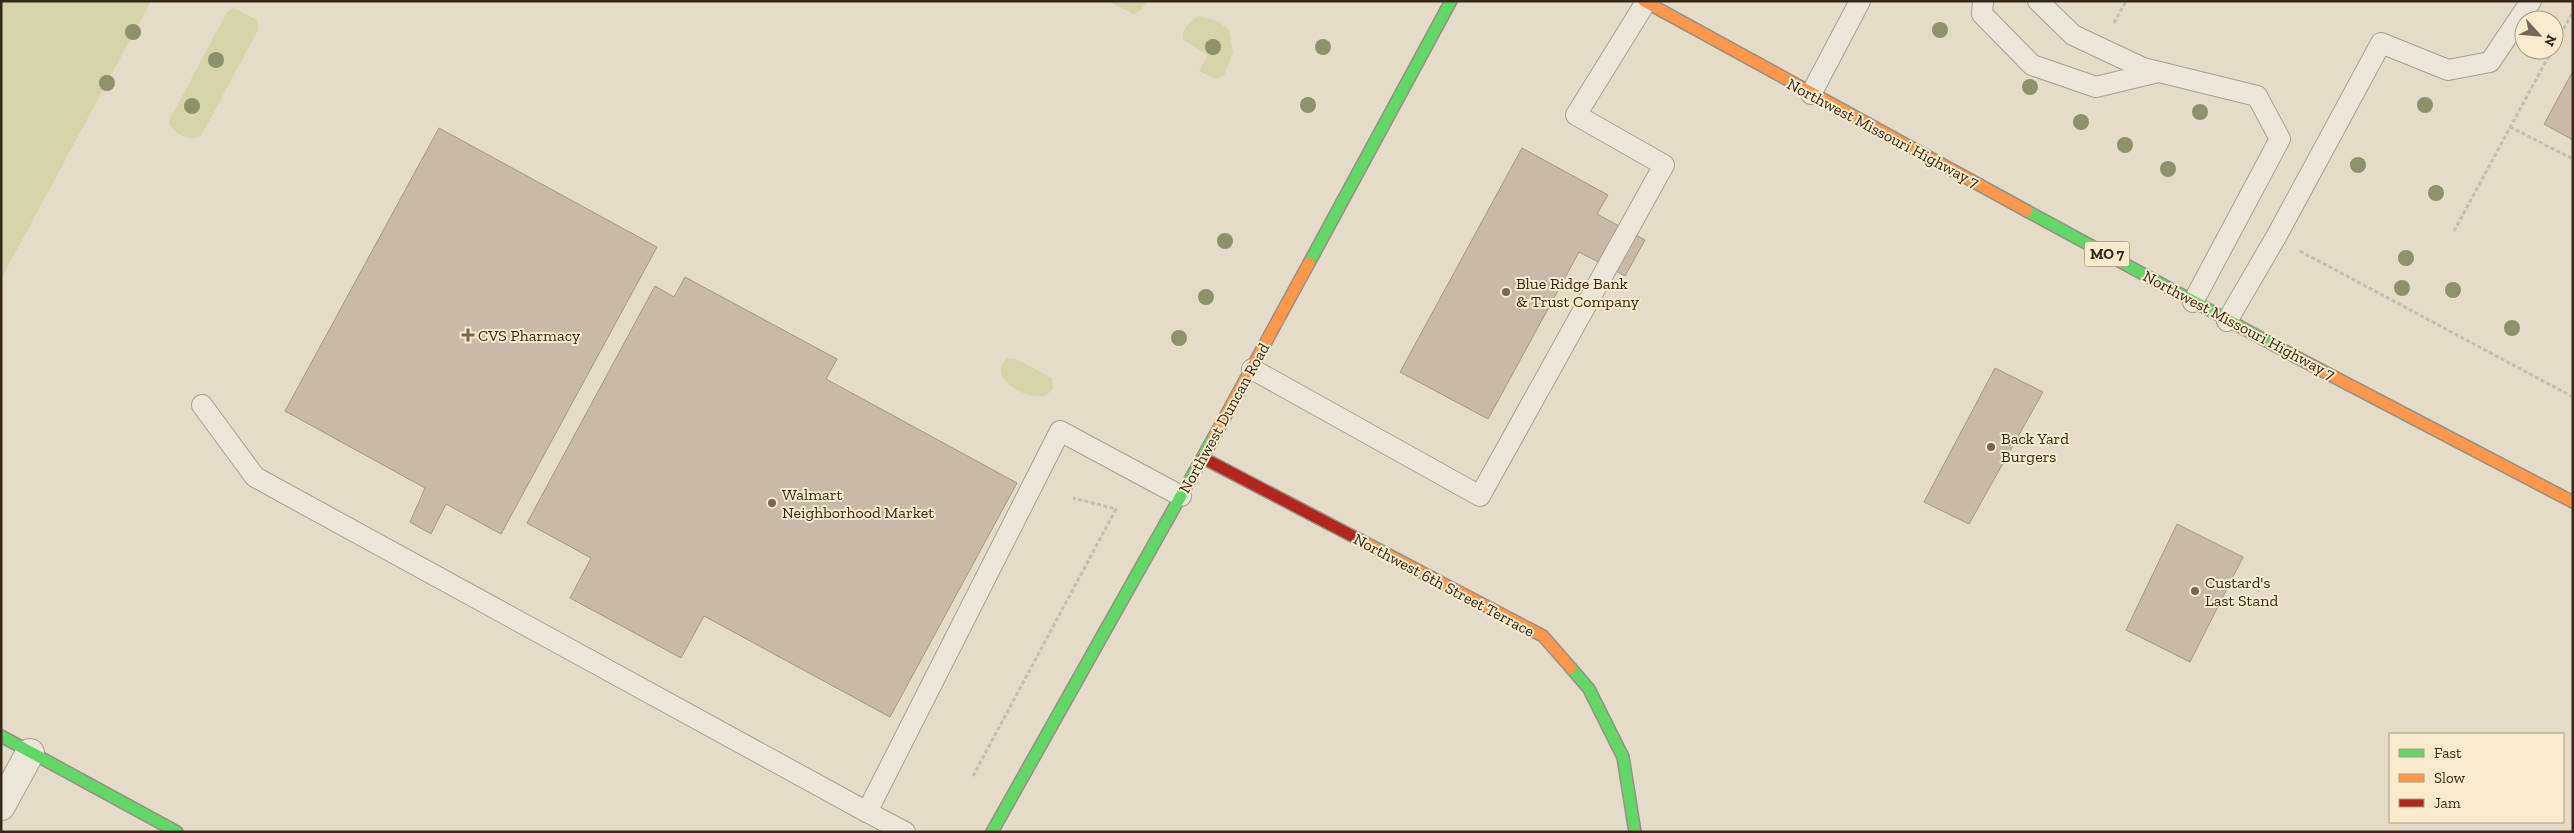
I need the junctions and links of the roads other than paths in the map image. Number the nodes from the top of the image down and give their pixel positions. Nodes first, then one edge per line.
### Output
1 (1451, 1) edge
2 (1860, 1) edge
3 (1983, 1) edge
4 (2038, 1) edge
5 (2531, 1) edge
6 (1645, 2) edge
7 (2159, 71) junction
8 (1811, 94) junction
9 (2193, 302) junction
10 (2226, 321) junction
11 (1252, 368) junction
12 (202, 405) dead end
13 (1203, 458) junction
14 (1181, 496) junction
15 (2573, 502) edge
16 (1, 736) edge
17 (30, 753) junction
18 (1, 806) edge
19 (867, 812) junction
20 (177, 832) edge
21 (906, 832) edge
22 (992, 832) edge
23 (1635, 832) edge

1 - 11 street, Northwest Duncan Road
2 - 8 lane
3 - 7 lane
4 - 7 lane
5 - 10 lane
6 - 8 street, Northwest Missouri Highway 7 / MO 7
6 - 11 lane
7 - 9 lane
8 - 9 street, Northwest Missouri Highway 7 / MO 7
9 - 10 street, Northwest Missouri Highway 7 / MO 7
10 - 15 street, Northwest Missouri Highway 7 / MO 7
11 - 13 street, Northwest Duncan Road
12 - 19 lane
13 - 14 street, Northwest Duncan Road
13 - 23 street, Northwest 6th Street Terrace
14 - 19 lane
14 - 22 street, Northwest Duncan Road
16 - 17 street
17 - 18 street
17 - 20 street
19 - 21 lane

